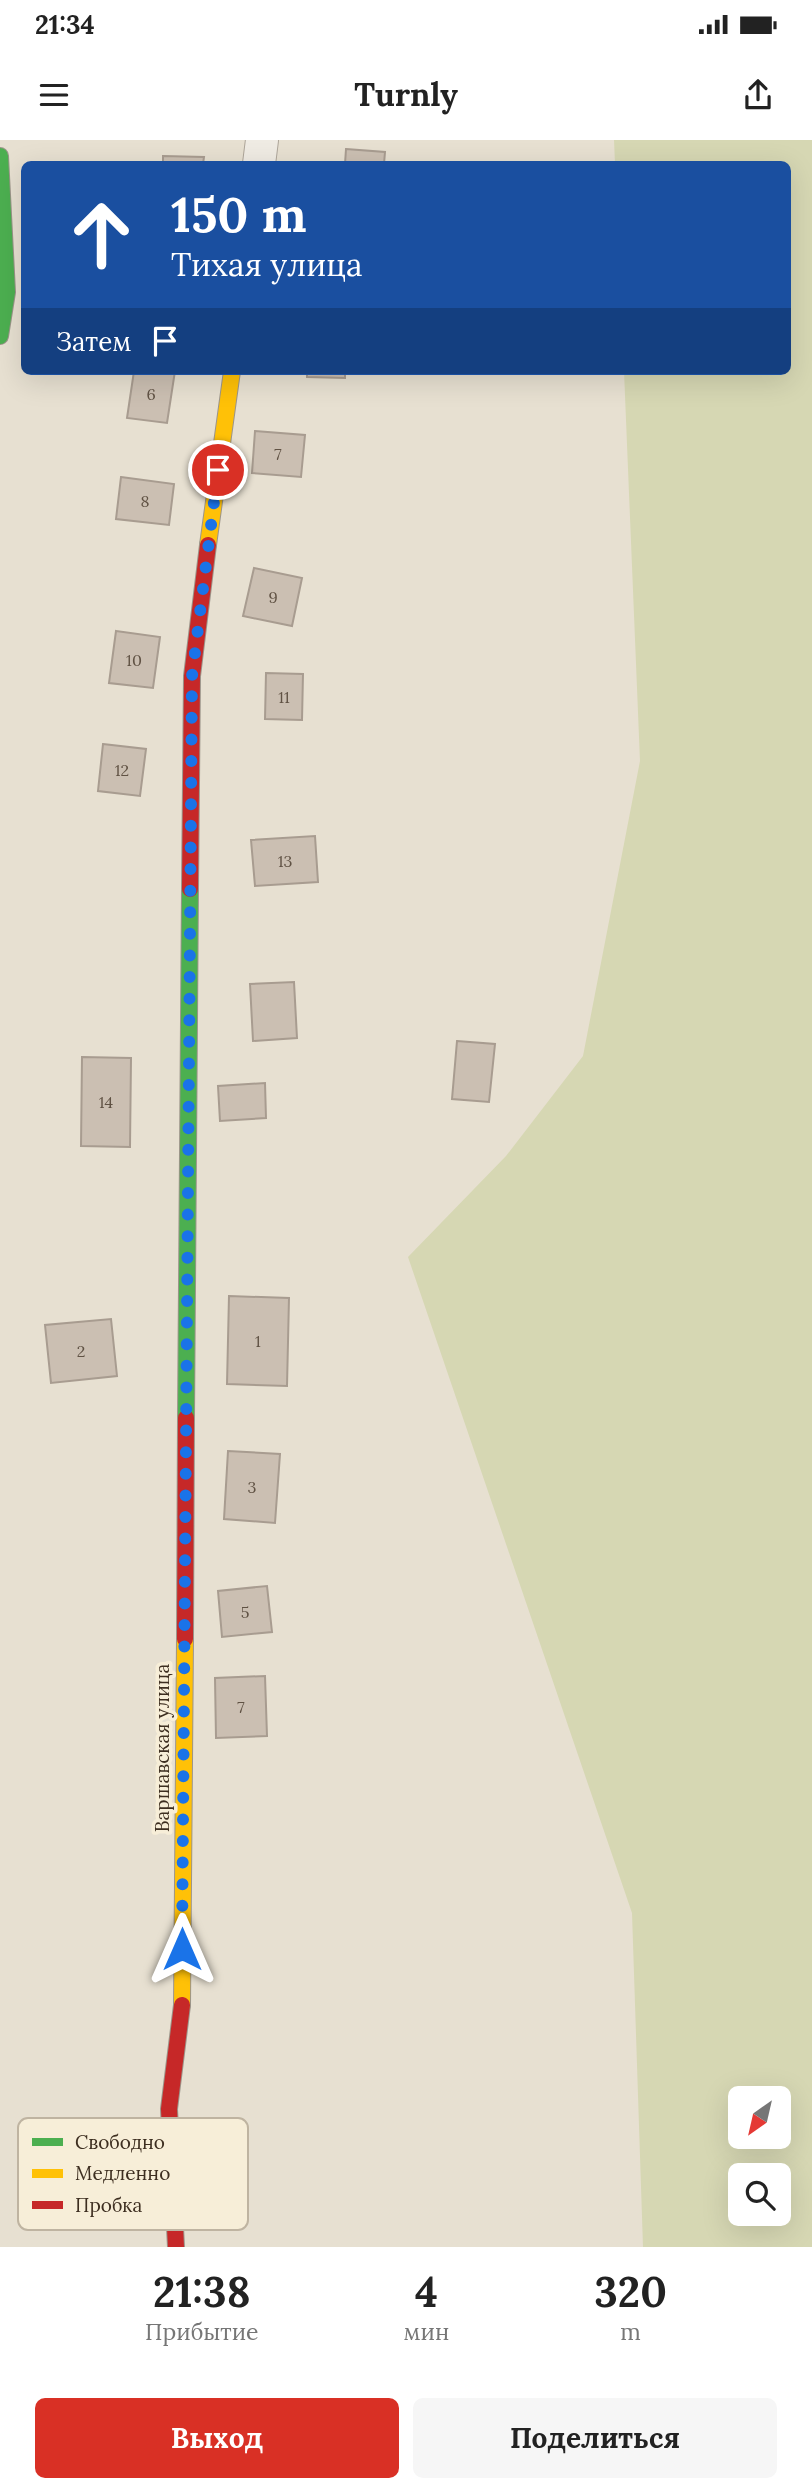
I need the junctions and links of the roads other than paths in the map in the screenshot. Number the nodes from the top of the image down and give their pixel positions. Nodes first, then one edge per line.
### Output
1 (261, 140) edge
2 (0, 156) edge
3 (259, 161) edge
4 (0, 336) edge
5 (231, 375) edge
6 (169, 2118) edge

1 - 3 street
2 - 4 street
5 - 6 street, Варшавская улица

